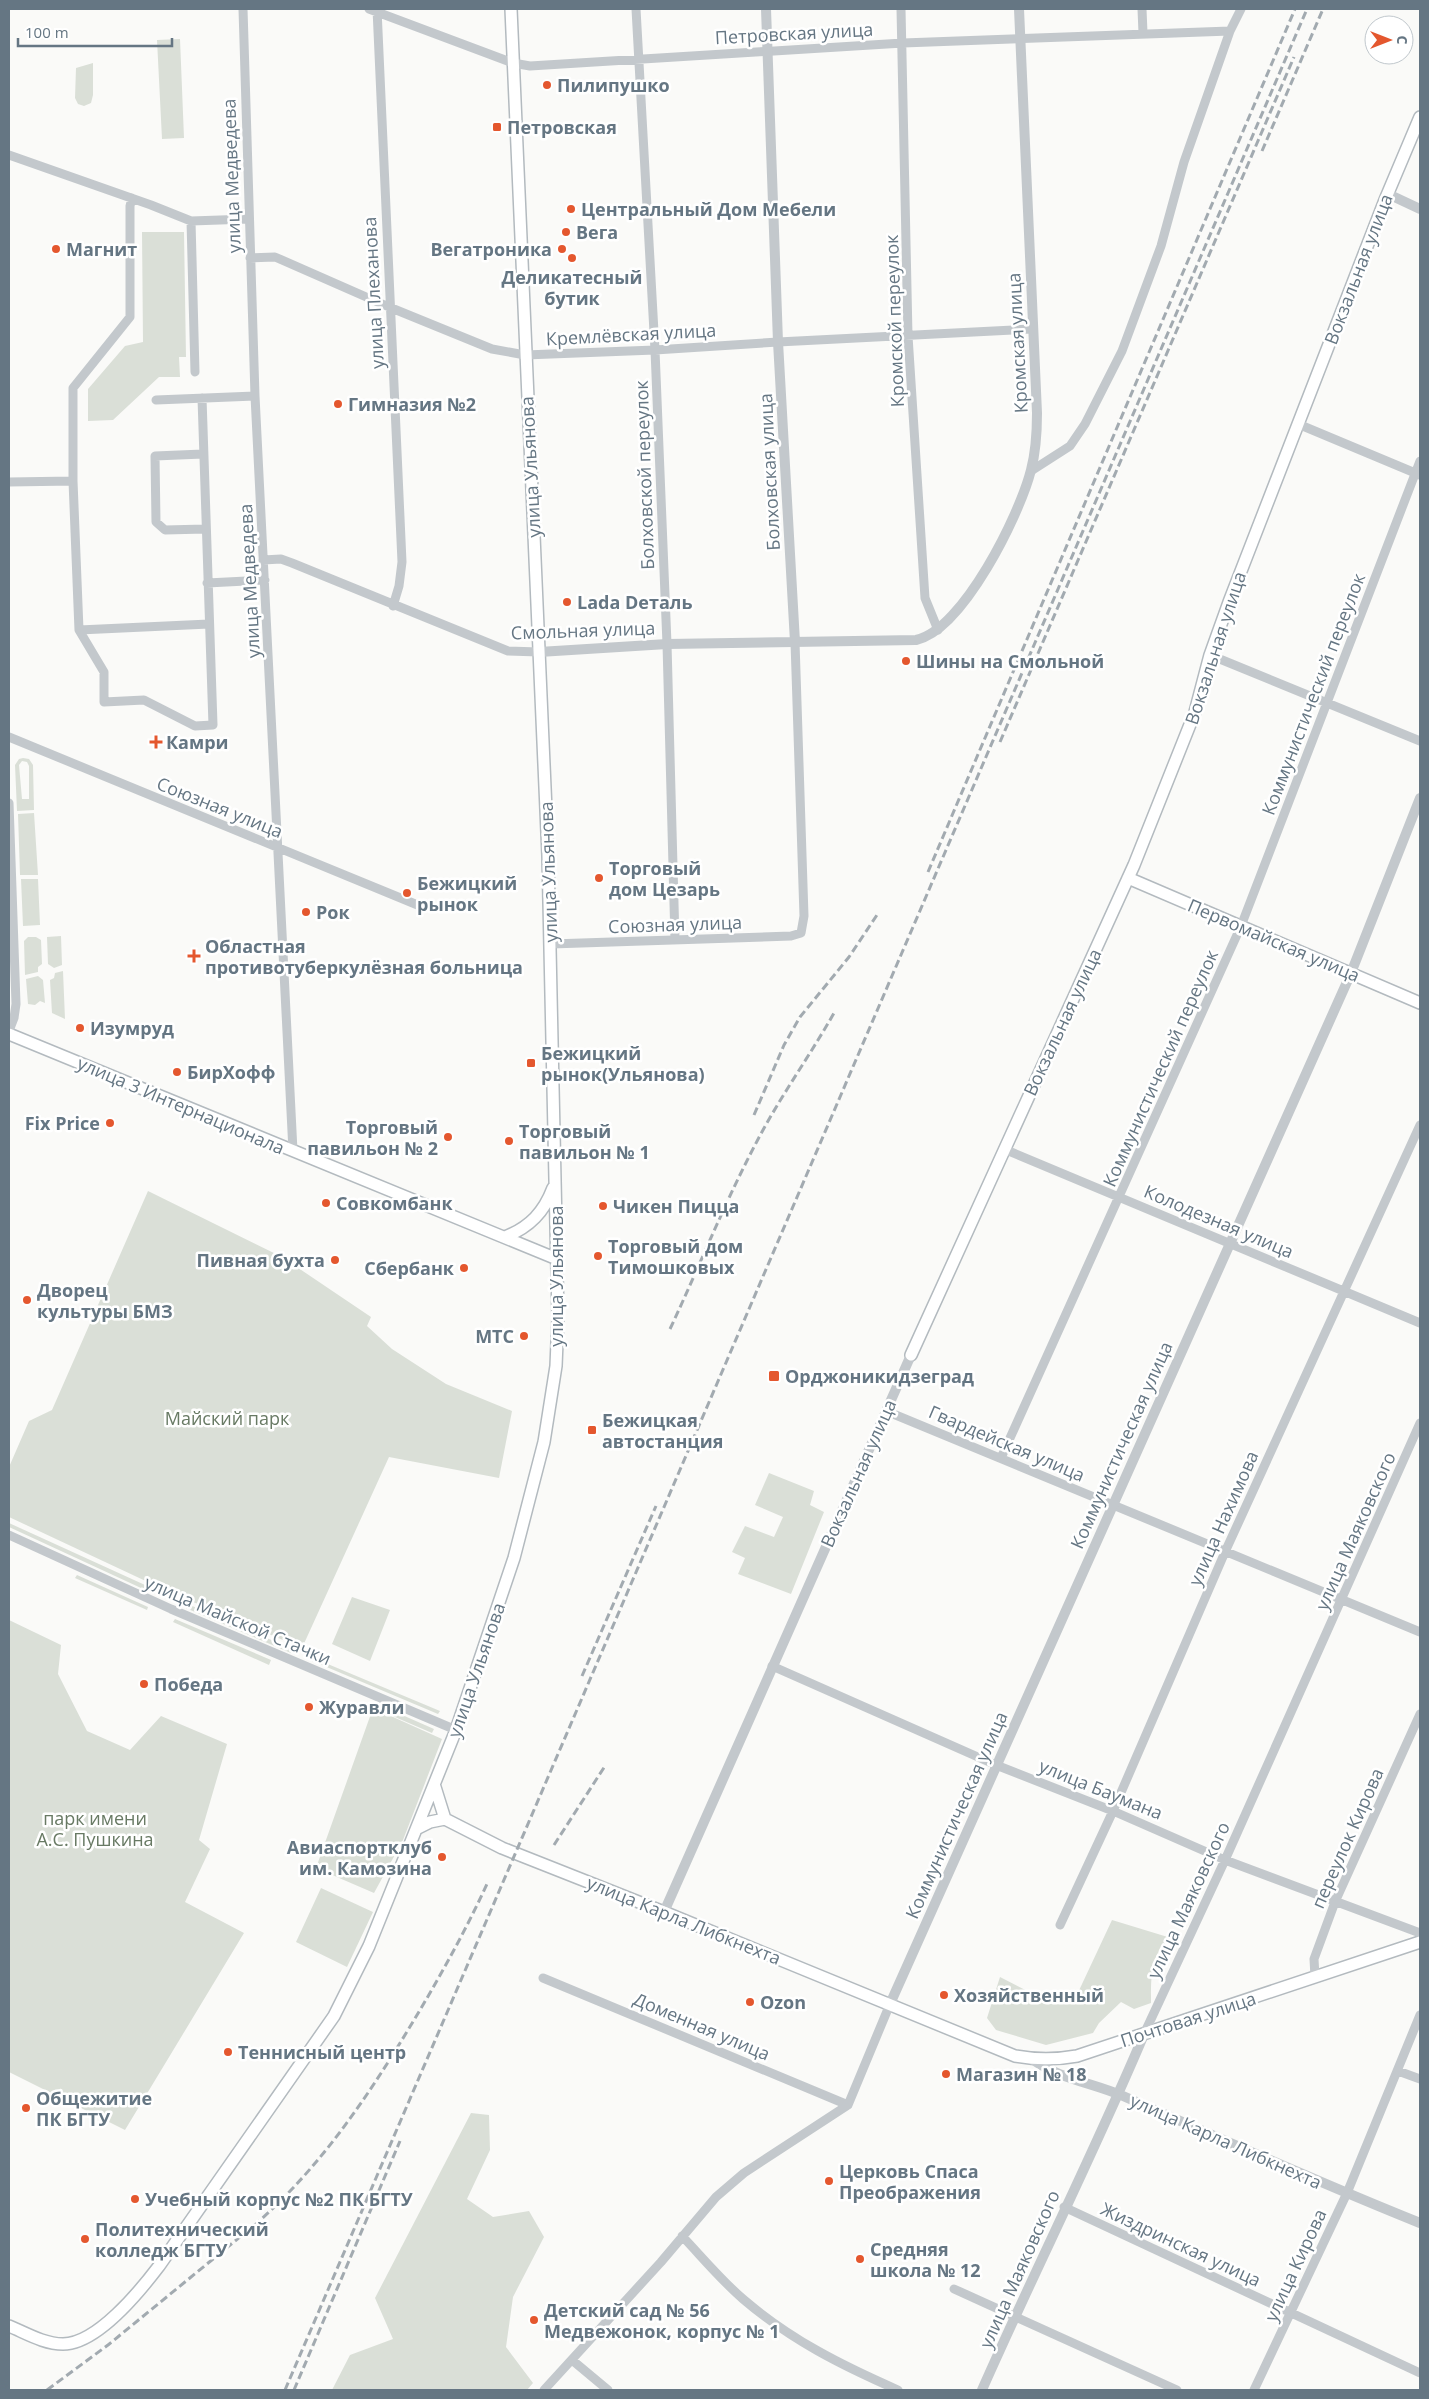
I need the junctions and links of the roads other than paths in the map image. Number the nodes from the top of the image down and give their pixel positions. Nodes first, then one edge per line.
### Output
1 (243, 9) edge
2 (511, 9) edge
3 (636, 9) edge
4 (766, 9) edge
5 (901, 9) edge
6 (1019, 9) edge
7 (1142, 9) edge
8 (1241, 9) edge
9 (375, 10) edge
10 (1230, 31) junction
11 (1143, 32) junction
12 (1020, 37) junction
13 (903, 43) junction
14 (767, 50) junction
15 (638, 59) junction
16 (513, 63) junction
17 (1420, 117) edge
18 (9, 155) edge
19 (1388, 194) junction
20 (132, 198) junction
21 (1420, 209) edge
22 (249, 219) junction
23 (191, 221) junction
24 (250, 258) junction
25 (389, 307) junction
26 (1032, 329) junction
27 (908, 336) junction
28 (778, 342) junction
29 (655, 350) junction
30 (525, 355) junction
31 (196, 372) dead end
32 (256, 396) junction
33 (202, 398) junction
34 (156, 400) dead end
35 (1298, 424) junction
36 (203, 454) junction
37 (1420, 460) edge
38 (1031, 470) junction
39 (1418, 474) edge
40 (73, 481) junction
41 (9, 482) edge
42 (205, 529) junction
43 (264, 560) junction
44 (265, 580) junction
45 (207, 583) junction
46 (393, 606) junction
47 (209, 624) junction
48 (79, 630) junction
49 (938, 630) junction
50 (922, 639) joint
51 (795, 642) junction
52 (667, 644) junction
53 (539, 652) junction
54 (1210, 655) junction
55 (1328, 703) junction
56 (9, 737) edge
57 (1420, 741) edge
58 (1420, 798) edge
59 (9, 803) edge
60 (278, 848) junction
61 (1128, 878) junction
62 (420, 906) dead end
63 (1241, 926) junction
64 (801, 933) joint
65 (675, 940) junction
66 (551, 944) junction
67 (1351, 973) junction
68 (1420, 1003) edge
69 (9, 1032) edge
70 (1420, 1126) edge
71 (1004, 1149) junction
72 (293, 1151) junction
73 (555, 1184) junction
74 (1120, 1196) junction
75 (505, 1237) junction
76 (1229, 1244) junction
77 (557, 1259) junction
78 (1343, 1291) junction
79 (1420, 1323) edge
80 (911, 1355) joint
81 (886, 1410) junction
82 (1420, 1423) edge
83 (1001, 1458) junction
84 (1112, 1505) junction
85 (9, 1535) edge
86 (1225, 1552) junction
87 (1342, 1600) junction
88 (1420, 1632) edge
89 (772, 1666) junction
90 (1420, 1714) edge
91 (456, 1730) junction
92 (996, 1764) junction
93 (435, 1787) junction
94 (1113, 1811) junction
95 (444, 1818) junction
96 (418, 1828) junction
97 (1225, 1860) junction
98 (1335, 1902) junction
99 (664, 1912) junction
100 (1060, 1925) dead end
101 (1420, 1933) edge
102 (1420, 1942) edge
103 (1315, 1977) junction
104 (543, 1978) dead end
105 (890, 2004) junction
106 (1420, 2015) edge
107 (955, 2031) joint
108 (1145, 2032) junction
109 (1032, 2059) junction
110 (1398, 2071) junction
111 (1420, 2079) edge
112 (1119, 2094) junction
113 (848, 2105) junction
114 (1347, 2193) junction
115 (1064, 2207) junction
116 (1420, 2223) edge
117 (682, 2236) junction
118 (954, 2289) dead end
119 (1290, 2313) junction
120 (1014, 2316) junction
121 (9, 2326) edge
122 (572, 2360) junction
123 (1420, 2373) edge
124 (544, 2390) edge
125 (608, 2390) edge
126 (898, 2390) edge
127 (982, 2390) edge
128 (1177, 2390) edge
129 (1254, 2390) edge

1 - 22 street, улица Медведева
2 - 16 main road, улица Ульянова
3 - 15 street, Болховской переулок
4 - 14 street, Болховская улица
5 - 13 street, Кромской переулок
6 - 12 street, Кромская улица
7 - 11 street
8 - 10 street
9 - 16 street, Петровская улица
9 - 25 street, улица Плеханова
10 - 11 street, Петровская улица
10 - 38 street
11 - 12 street, Петровская улица
12 - 13 street, Петровская улица
12 - 26 street, Кромская улица
13 - 14 street, Петровская улица
13 - 27 street, Кромской переулок
14 - 15 street, Петровская улица
14 - 28 street, Болховская улица
15 - 16 street, Петровская улица
15 - 29 street, Болховской переулок
16 - 30 main road, улица Ульянова
17 - 19 main road, Вокзальная улица
18 - 20 street
19 - 21 street
19 - 35 main road, Вокзальная улица
20 - 23 street
20 - 40 street
22 - 23 street
22 - 24 street, улица Медведева
23 - 31 street
24 - 25 street, Кремлёвская улица
24 - 32 street, улица Медведева
25 - 30 street, Кремлёвская улица
25 - 46 street, улица Плеханова
26 - 27 street, Кремлёвская улица
26 - 38 street, Кромская улица
27 - 28 street, Кремлёвская улица
27 - 49 street, Кромской переулок
28 - 29 street, Кремлёвская улица
28 - 51 street, Болховская улица
29 - 30 street, Кремлёвская улица
29 - 52 street, Болховской переулок
30 - 53 main road, улица Ульянова
32 - 33 street
32 - 43 street, улица Медведева
33 - 34 street
33 - 36 street
35 - 39 street
35 - 54 main road, Вокзальная улица
36 - 42 street
36 - 42 street
37 - 39 street, Коммунистический переулок
38 - 49 street, Кромская улица
39 - 55 street, Коммунистический переулок
40 - 41 street
40 - 48 street
42 - 45 street
43 - 44 street, улица Медведева
43 - 46 street, Смольная улица
44 - 45 street
44 - 60 street, улица Медведева
45 - 47 street
46 - 53 street, Смольная улица
47 - 48 street
47 - 48 street
49 - 50 street, Кромская улица
50 - 51 street, Смольная улица
51 - 52 street, Смольная улица
51 - 64 street, Болховская улица
52 - 53 street, Смольная улица
52 - 65 street, Болховской переулок
53 - 66 main road, улица Ульянова
54 - 55 street
54 - 61 main road, Вокзальная улица
55 - 57 street
55 - 63 street, Коммунистический переулок
56 - 60 street, Союзная улица
58 - 67 street, Коммунистическая улица
59 - 69 street
60 - 62 street, Союзная улица
60 - 72 street, улица Медведева
61 - 63 main road, Первомайская улица
61 - 71 main road, Вокзальная улица
63 - 67 main road, Первомайская улица
63 - 74 street, Коммунистический переулок
64 - 65 street, Союзная улица
65 - 66 street, Союзная улица
66 - 73 main road, улица Ульянова
67 - 68 main road, Первомайская улица
67 - 76 street, Коммунистическая улица
69 - 72 main road, улица 3 Интернационала
70 - 78 street, улица Нахимова
71 - 74 street, Колодезная улица
71 - 80 main road, Вокзальная улица
72 - 75 main road, улица 3 Интернационала
73 - 75 main road
73 - 77 main road, улица Ульянова
74 - 76 street, Колодезная улица
74 - 83 street, Коммунистический переулок
75 - 77 main road, улица 3 Интернационала
76 - 78 street, Колодезная улица
76 - 84 street, Коммунистическая улица
77 - 91 main road, улица Ульянова
78 - 79 street, Колодезная улица
78 - 86 street, улица Нахимова
80 - 81 street, Вокзальная улица
81 - 83 street, Гвардейская улица
81 - 89 street, Вокзальная улица
82 - 87 street, улица Маяковского
83 - 84 street, Гвардейская улица
84 - 86 street, Гвардейская улица
84 - 92 street, Коммунистическая улица
85 - 91 street, улица Майской Стачки
86 - 87 street, Гвардейская улица
86 - 94 street, улица Нахимова
87 - 88 street, Гвардейская улица
87 - 97 street, улица Маяковского
89 - 92 street, улица Баумана
89 - 99 street, Вокзальная улица
90 - 98 street, переулок Кирова
91 - 93 main road, улица Ульянова
92 - 94 street, улица Баумана
92 - 105 street, Коммунистическая улица
93 - 95 main road
93 - 96 main road, улица Ульянова
94 - 97 street, улица Баумана
94 - 100 street, улица Нахимова
95 - 96 main road
95 - 99 main road, улица Карла Либкнехта
96 - 121 main road, улица Ульянова
97 - 98 street, улица Баумана
97 - 108 street, улица Маяковского
98 - 101 street, улица Баумана
98 - 103 street, переулок Кирова
99 - 105 main road, улица Карла Либкнехта
102 - 103 main road, Почтовая улица
103 - 108 main road, Почтовая улица
104 - 113 street, Доменная улица
105 - 107 main road, улица Карла Либкнехта
105 - 113 street, Коммунистическая улица
106 - 110 street, улица Кирова
107 - 109 main road, Почтовая улица
108 - 109 main road, Почтовая улица
108 - 112 street, улица Маяковского
109 - 112 street, улица Карла Либкнехта
110 - 111 street
110 - 114 street, улица Кирова
112 - 114 street, улица Карла Либкнехта
112 - 115 street, улица Маяковского
113 - 117 street
114 - 116 street, улица Карла Либкнехта
114 - 119 street, улица Кирова
115 - 119 street, Жиздринская улица
115 - 120 street, улица Маяковского
117 - 122 street
117 - 126 street
118 - 120 street
119 - 123 street, Жиздринская улица
119 - 129 street, улица Кирова
120 - 127 street, улица Маяковского
120 - 128 street
122 - 124 street
122 - 125 street

